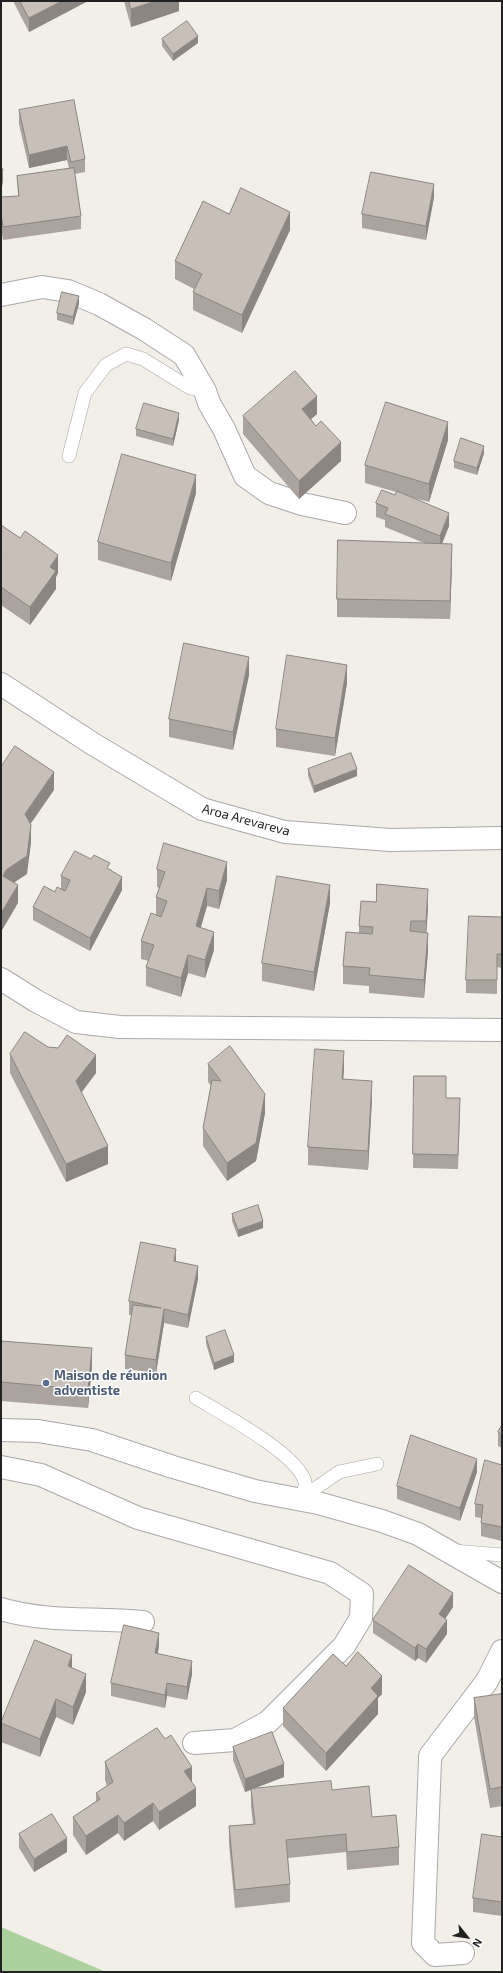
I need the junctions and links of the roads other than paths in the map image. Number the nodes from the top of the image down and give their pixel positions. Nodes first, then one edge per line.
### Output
1 (1, 296) edge
2 (205, 391) junction
3 (69, 456) dead end
4 (345, 513) dead end
5 (1, 684) edge
6 (502, 838) edge
7 (1, 979) edge
8 (502, 1030) edge
9 (196, 1398) dead end
10 (1, 1430) edge
11 (377, 1464) dead end
12 (1, 1467) edge
13 (302, 1498) junction
14 (449, 1550) junction
15 (502, 1554) edge
16 (502, 1582) edge
17 (1, 1609) edge
18 (143, 1622) dead end
19 (502, 1651) edge
20 (194, 1743) dead end
21 (463, 1953) dead end

1 - 2 street
2 - 3 lane
2 - 4 street
5 - 6 street, Aroa Arevareva
7 - 8 street
9 - 13 lane
10 - 13 street
11 - 13 lane
12 - 20 street
13 - 14 street
14 - 15 lane
14 - 16 street
17 - 18 street
19 - 21 street

